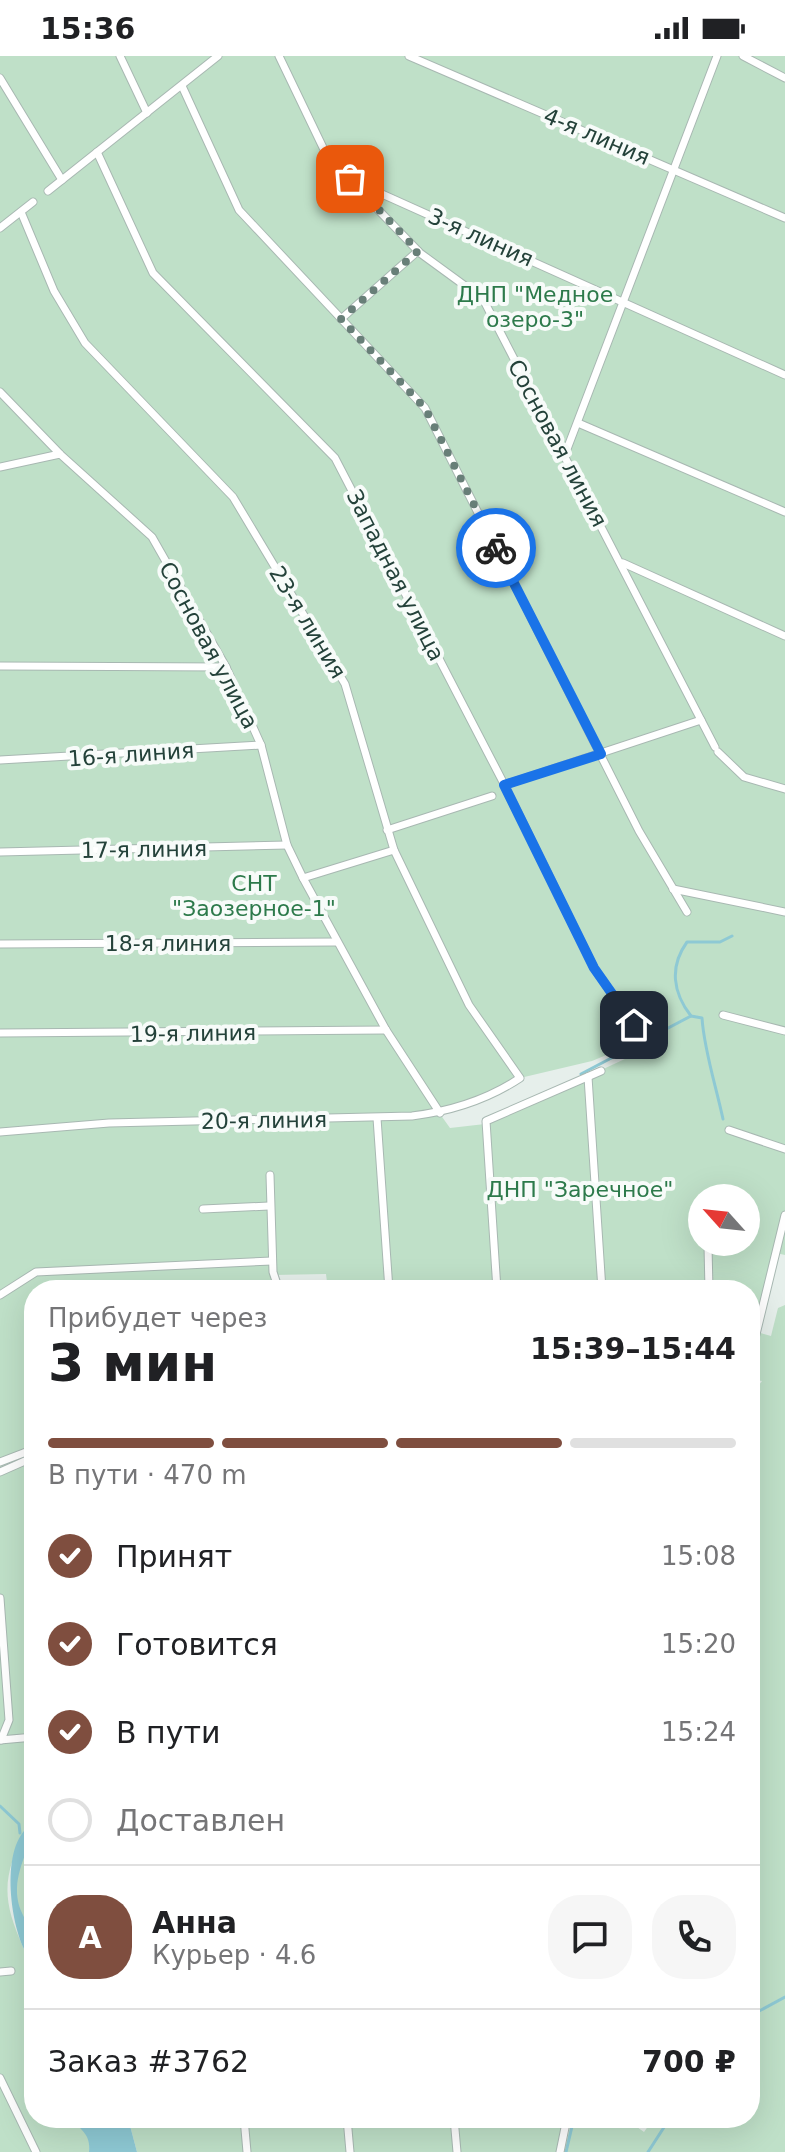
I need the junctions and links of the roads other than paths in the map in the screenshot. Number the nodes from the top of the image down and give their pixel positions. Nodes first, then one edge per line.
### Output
1 (120, 56) edge
2 (218, 56) edge
3 (279, 56) edge
4 (409, 56) edge
5 (717, 56) edge
6 (743, 56) edge
7 (0, 78) edge
8 (785, 78) edge
9 (182, 86) junction
10 (147, 113) junction
11 (97, 152) junction
12 (676, 170) junction
13 (350, 179) junction
14 (62, 180) junction
15 (48, 191) dead end
16 (33, 202) dead end
17 (21, 212) junction
18 (785, 218) edge
19 (0, 228) edge
20 (418, 251) junction
21 (625, 300) junction
22 (341, 319) junction
23 (785, 375) edge
24 (0, 392) edge
25 (578, 423) junction
26 (60, 454) junction
27 (564, 457) junction
28 (0, 467) edge
29 (785, 512) edge
30 (621, 562) junction
31 (785, 636) edge
32 (0, 666) edge
33 (226, 667) junction
34 (701, 720) junction
35 (261, 745) junction
36 (601, 754) junction
37 (0, 760) edge
38 (504, 785) junction
39 (785, 789) edge
40 (492, 796) dead end
41 (387, 830) junction
42 (287, 845) junction
43 (394, 850) junction
44 (0, 852) edge
45 (303, 878) junction
46 (673, 889) junction
47 (687, 912) dead end
48 (785, 912) edge
49 (337, 942) junction
50 (0, 944) edge
51 (723, 1015) dead end
52 (386, 1030) junction
53 (785, 1031) edge
54 (0, 1033) edge
55 (643, 1038) dead end
56 (601, 1071) dead end
57 (588, 1077) junction
58 (520, 1078) joint
59 (440, 1113) junction
60 (377, 1118) junction
61 (729, 1130) dead end
62 (0, 1132) edge
63 (785, 1149) edge
64 (270, 1175) dead end
65 (269, 1206) junction
66 (203, 1209) dead end
67 (785, 1215) edge
68 (708, 1256) edge
69 (272, 1261) junction
70 (277, 1280) edge
71 (388, 1280) edge
72 (496, 1280) edge
73 (601, 1280) edge
74 (709, 1280) edge
75 (0, 1295) edge
76 (760, 1318) edge
77 (24, 1453) edge
78 (24, 1461) edge
79 (0, 1462) edge
80 (0, 1472) edge
81 (0, 1598) edge
82 (24, 1738) edge
83 (0, 1740) edge
84 (11, 1971) dead end
85 (0, 1972) edge
86 (0, 2078) edge
87 (24, 2127) edge
88 (24, 2128) edge
89 (245, 2128) edge
90 (348, 2128) edge
91 (455, 2128) edge
92 (565, 2128) edge
93 (36, 2152) edge
94 (247, 2152) edge
95 (350, 2152) edge
96 (457, 2152) edge
97 (560, 2152) edge

1 - 10 street
2 - 9 street
3 - 13 street, Сосновая линия
4 - 12 street, 4-я линия
5 - 12 street
6 - 8 street
7 - 14 street
9 - 10 street
9 - 22 street
10 - 11 street
11 - 14 street
11 - 38 street, Западная улица
12 - 18 street, 4-я линия
12 - 21 street
13 - 20 street, Сосновая линия
13 - 21 street, 3-я линия
14 - 15 street
16 - 17 street
17 - 19 street
17 - 41 street, 23-я линия
20 - 22 street
20 - 27 street, Сосновая линия
21 - 23 street, 3-я линия
21 - 25 street
22 - 36 street
24 - 26 street, Сосновая улица
25 - 27 street
25 - 29 street
26 - 28 street
26 - 33 street, Сосновая улица
27 - 30 street, Сосновая линия
30 - 31 street
30 - 34 street, Сосновая линия
32 - 33 street
33 - 35 street, Сосновая улица
34 - 36 street
34 - 39 street, Сосновая линия
35 - 37 street, 16-я линия
35 - 42 street, Сосновая улица
36 - 38 street
36 - 46 street
38 - 55 street, Западная улица
40 - 41 street
41 - 43 street, 23-я линия
42 - 44 street, 17-я линия
42 - 45 street, Сосновая улица
43 - 45 street
43 - 58 street, 23-я линия
45 - 49 street, Сосновая улица
46 - 47 street
46 - 48 street
49 - 50 street, 18-я линия
49 - 52 street, Сосновая улица
51 - 53 street
52 - 54 street, 19-я линия
52 - 59 street, Сосновая улица
56 - 57 street
57 - 72 street
57 - 73 street
58 - 59 street, 20-я линия
59 - 60 street, 20-я линия
60 - 62 street, 20-я линия
60 - 71 street
61 - 63 street
64 - 65 street
65 - 66 street
65 - 69 street
67 - 76 street
68 - 74 street
69 - 70 street
69 - 75 street
77 - 79 street
78 - 80 street
81 - 83 street
82 - 83 street
84 - 85 street
86 - 87 street
88 - 93 street
89 - 94 street
90 - 95 street
91 - 96 street
92 - 97 street

